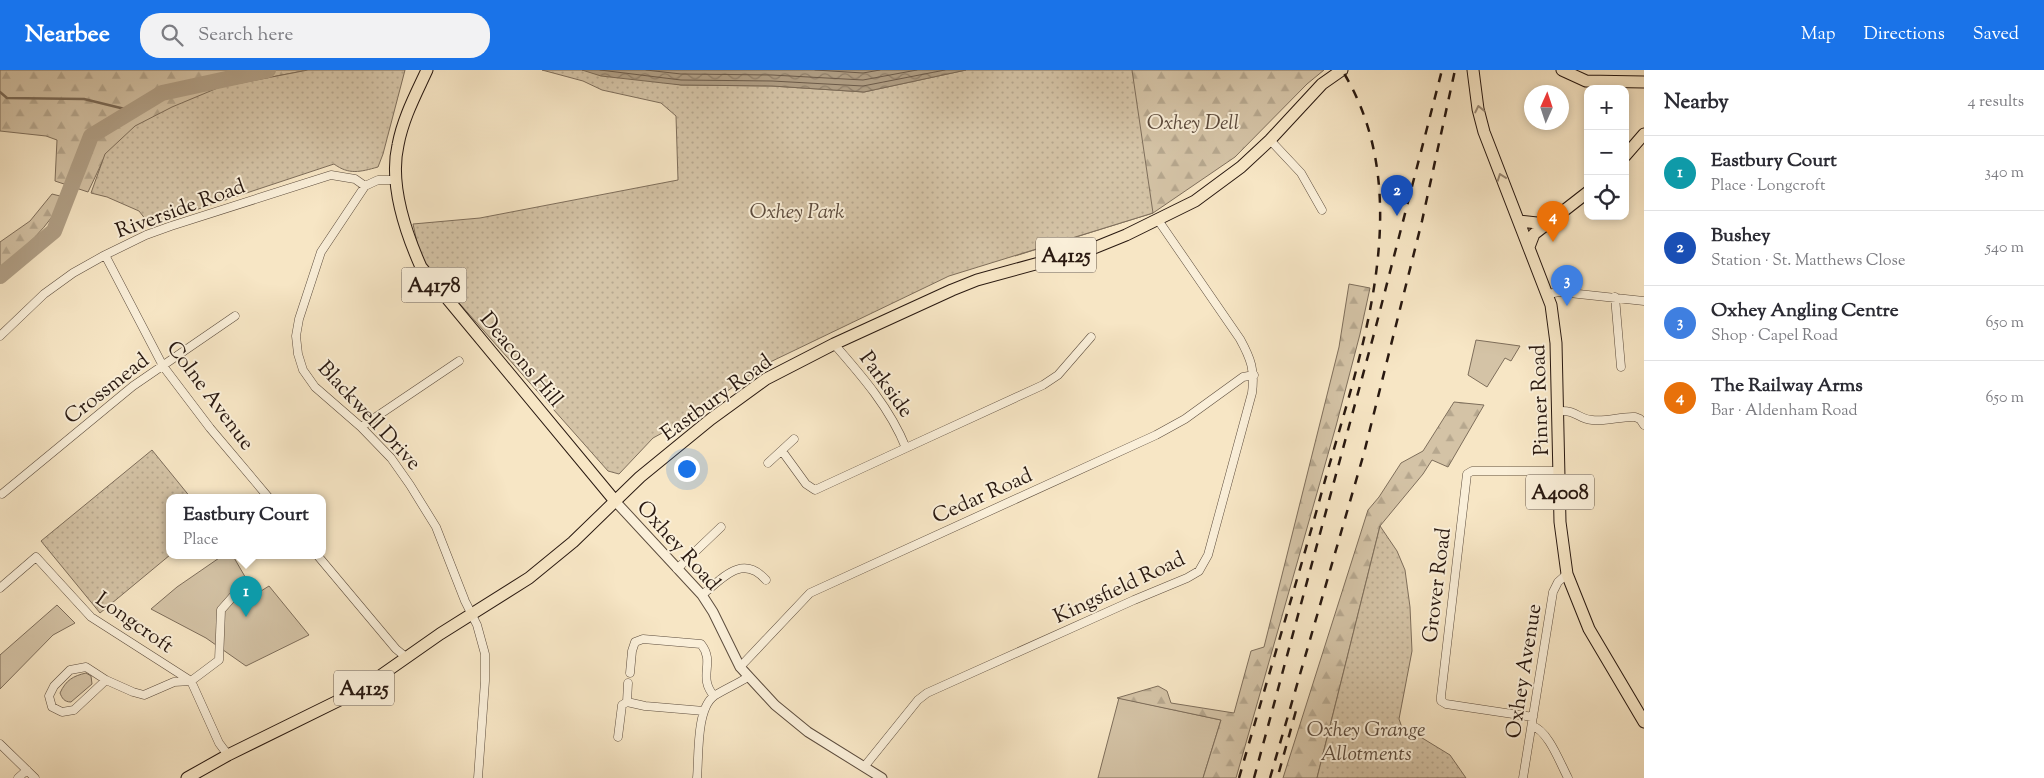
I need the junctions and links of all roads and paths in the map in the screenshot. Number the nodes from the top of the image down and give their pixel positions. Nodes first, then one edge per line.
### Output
1 (427, 70) edge
2 (1342, 70) edge
3 (1472, 70) edge
4 (1562, 70) edge
5 (1643, 84) edge
6 (1644, 134) edge
7 (1270, 140) junction
8 (1629, 151) edge
9 (396, 180) junction
10 (365, 186) junction
11 (1584, 195) edge
12 (1322, 210) dead end
13 (1158, 220) junction
14 (1519, 222) junction
15 (1546, 224) junction
16 (1529, 247) junction
17 (105, 255) junction
18 (1548, 294) junction
19 (1615, 297) junction
20 (1644, 301) edge
21 (236, 316) dead end
22 (0, 336) edge
23 (1091, 337) dead end
24 (834, 344) junction
25 (459, 361) dead end
26 (163, 366) junction
27 (1621, 367) dead end
28 (1254, 375) junction
29 (1559, 411) junction
30 (1644, 425) edge
31 (361, 427) junction
32 (794, 439) dead end
33 (906, 448) junction
34 (782, 451) junction
35 (768, 463) dead end
36 (1560, 471) junction
37 (2, 494) dead end
38 (266, 494) edge
39 (615, 501) junction
40 (721, 527) dead end
41 (321, 559) edge
42 (677, 569) junction
43 (1567, 574) junction
44 (766, 580) dead end
45 (243, 585) dead end
46 (0, 588) edge
47 (702, 595) junction
48 (472, 613) junction
49 (407, 658) junction
50 (740, 667) junction
51 (630, 673) dead end
52 (748, 677) junction
53 (106, 680) junction
54 (191, 681) junction
55 (628, 683) dead end
56 (714, 696) junction
57 (627, 702) junction
58 (704, 711) junction
59 (1533, 717) junction
60 (1644, 722) edge
61 (1532, 726) junction
62 (618, 737) dead end
63 (0, 744) edge
64 (228, 755) junction
65 (864, 767) junction
66 (27, 770) junction
67 (18, 778) edge
68 (35, 778) edge
69 (187, 778) edge
70 (478, 778) edge
71 (697, 778) edge
72 (882, 778) edge
73 (1523, 778) edge
74 (1568, 778) edge

1 - 9 main road, Deacons Hill / A4178
2 - 7 main road, Eastbury Road / A4125
14 -> 3 main road, Pinner Road / A4008
4 - 5 main road
6 - 8 main road
7 - 12 street
7 - 13 main road, Eastbury Road / A4125
9 - 10 street
9 - 39 main road, Deacons Hill / A4178
10 - 17 street, Riverside Road
10 - 31 street, Blackwell Drive
11 - 15 main road
13 - 24 main road, Eastbury Road / A4125
13 - 28 street, Kingsfield Road
14 - 15 main road
14 - 16 main road, Pinner Road / A4008
15 - 16 main road
16 - 18 main road, Pinner Road / A4008
17 - 22 street, Riverside Road
17 - 26 street, Colne Avenue
18 - 19 street
18 - 29 main road, Pinner Road / A4008
19 - 20 street
19 - 27 street
21 - 26 street, Crossmead
23 - 33 street, Parkside
24 - 33 street, Parkside
24 - 39 main road, Eastbury Road / A4125
25 - 31 street
26 - 37 street, Crossmead
26 - 38 street, Colne Avenue
28 - 50 street, Cedar Road
28 - 65 street, Kingsfield Road
29 - 30 street
29 - 36 main road, Pinner Road / A4008
31 - 48 street, Blackwell Drive
32 - 34 street
33 - 34 street, Parkside
34 - 35 street
36 - 43 main road, Pinner Road / A4008
36 - 59 street, Grover Road
39 - 42 street, Oxhey Road
39 - 48 main road, Eastbury Road / A4125
40 - 42 street
41 - 49 street
42 - 47 street, Oxhey Road
43 - 59 street, Oxhey Avenue
43 - 60 main road, Pinner Road / A4008
44 - 47 street
45 - 54 street, Longcroft
46 - 54 street, Longcroft
47 - 50 street, Oxhey Road
48 - 49 main road, Eastbury Road / A4125
48 - 70 street, Blackwell Drive
49 - 64 main road, Eastbury Road / A4125
50 - 52 street, Oxhey Road
51 - 56 street
52 - 56 street
52 - 65 street, Oxhey Road
53 - 53 street, Longcroft
53 - 54 street, Longcroft
54 - 64 street
55 - 57 street
56 - 58 street
57 - 58 street
57 - 62 street
58 - 71 street
59 - 61 street, Oxhey Avenue
61 - 73 street, Oxhey Avenue
61 - 74 street
63 - 66 street
64 - 69 main road, Eastbury Road / A4125
65 - 72 street, Oxhey Road
66 - 67 street
66 - 68 street

